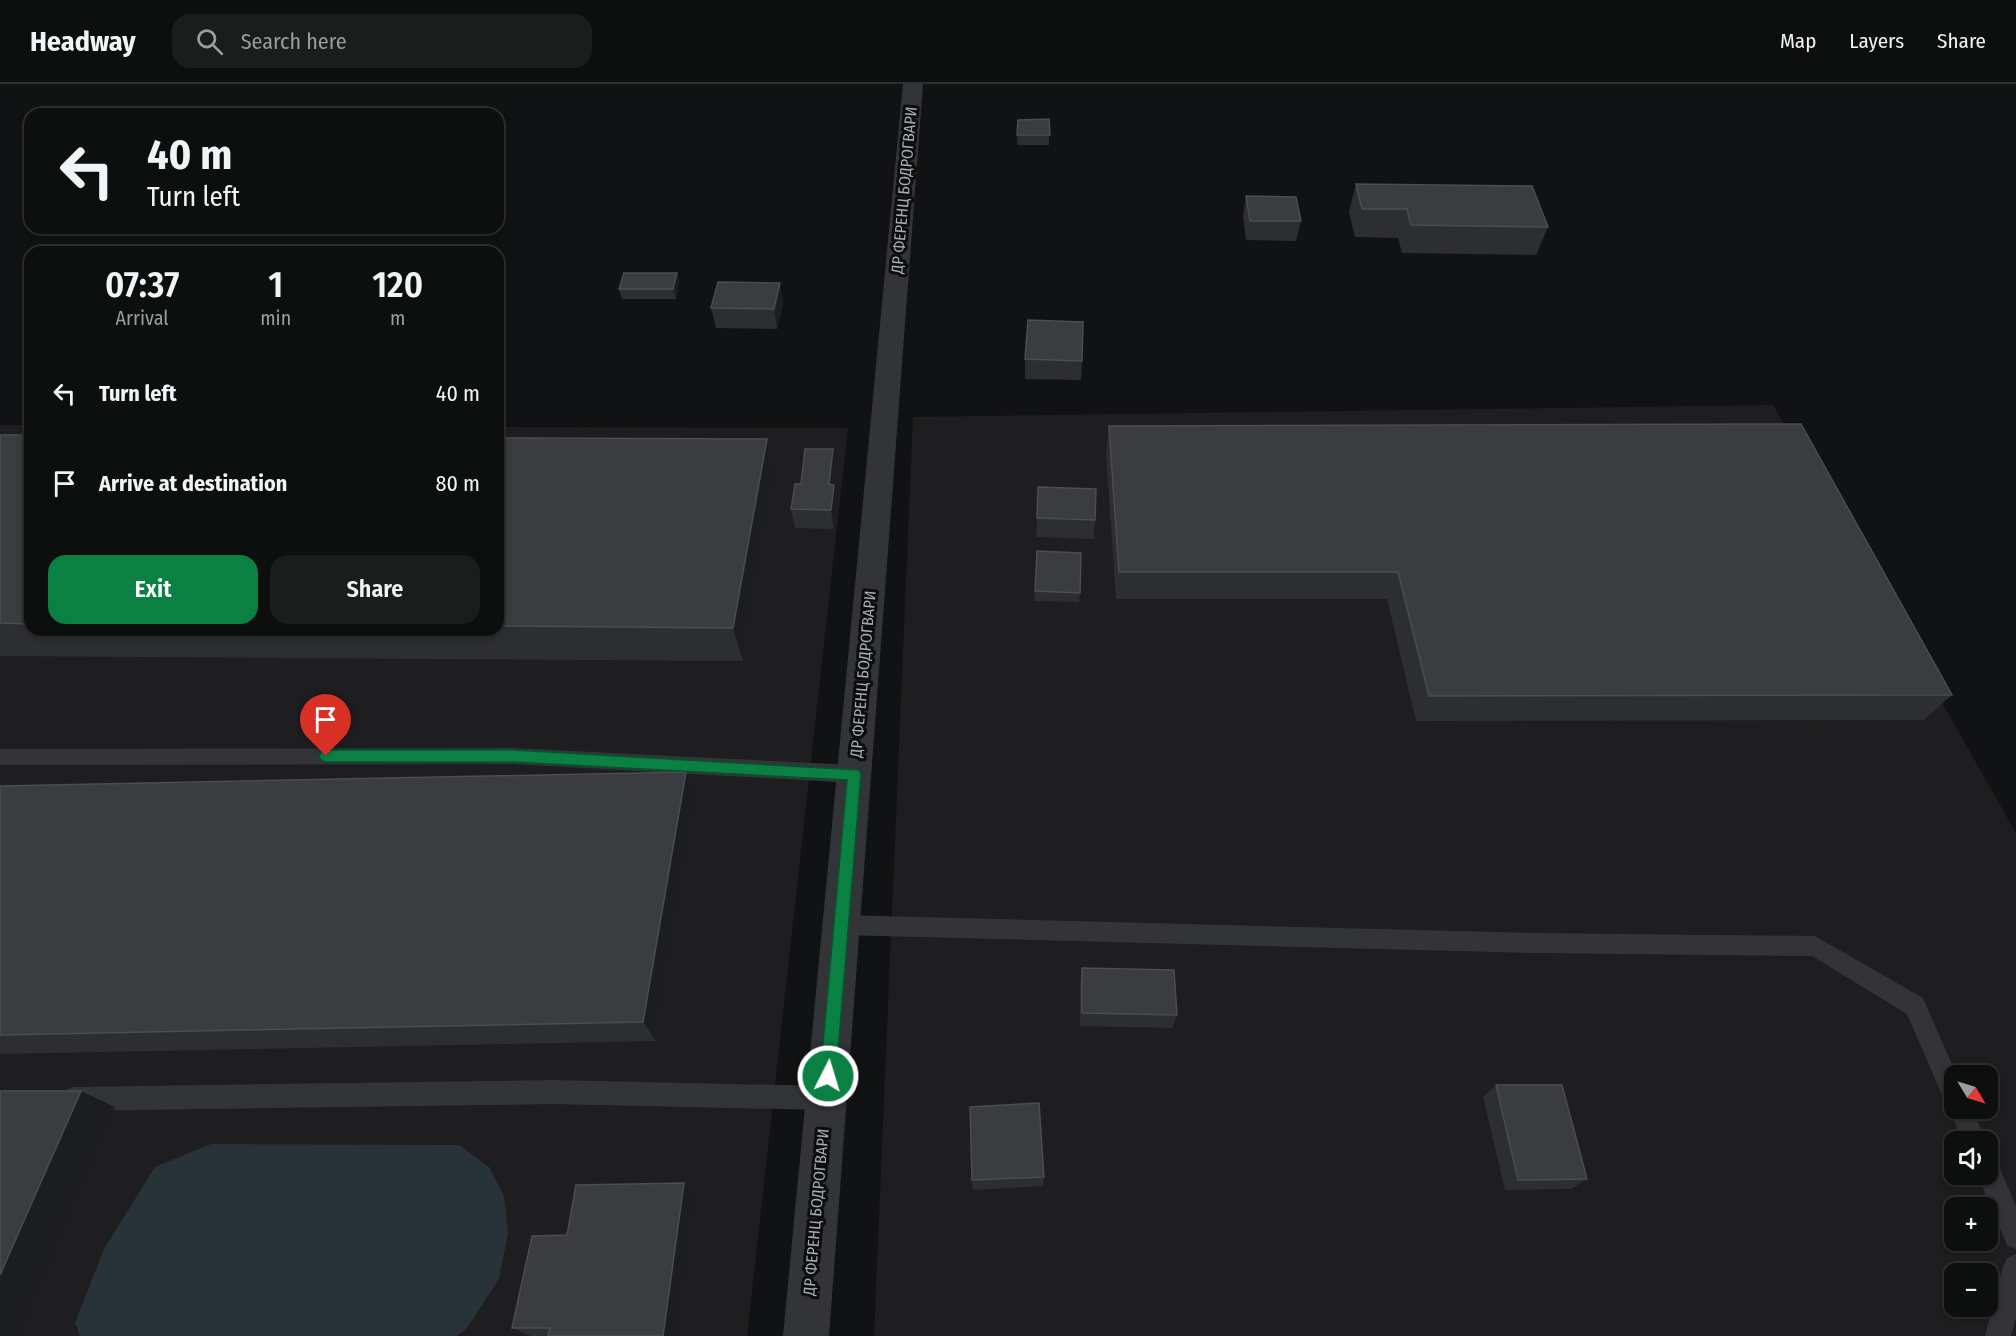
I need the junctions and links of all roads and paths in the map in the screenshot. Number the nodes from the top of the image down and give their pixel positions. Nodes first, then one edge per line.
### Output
1 (913, 84) edge
2 (0, 757) edge
3 (854, 774) junction
4 (841, 925) junction
5 (1944, 1073) edge
6 (826, 1098) junction
7 (54, 1099) edge
8 (1994, 1185) edge
9 (2016, 1236) edge
10 (2016, 1267) edge
11 (806, 1336) edge
12 (1998, 1336) edge

1 - 3 street, ДР ФЕРЕНЦ БОДРОГВАРИ
2 - 3 lane
3 - 4 street, ДР ФЕРЕНЦ БОДРОГВАРИ
4 - 5 lane
4 - 6 street, ДР ФЕРЕНЦ БОДРОГВАРИ
6 - 7 lane
6 - 11 street, ДР ФЕРЕНЦ БОДРОГВАРИ
8 - 9 lane
10 - 12 lane

